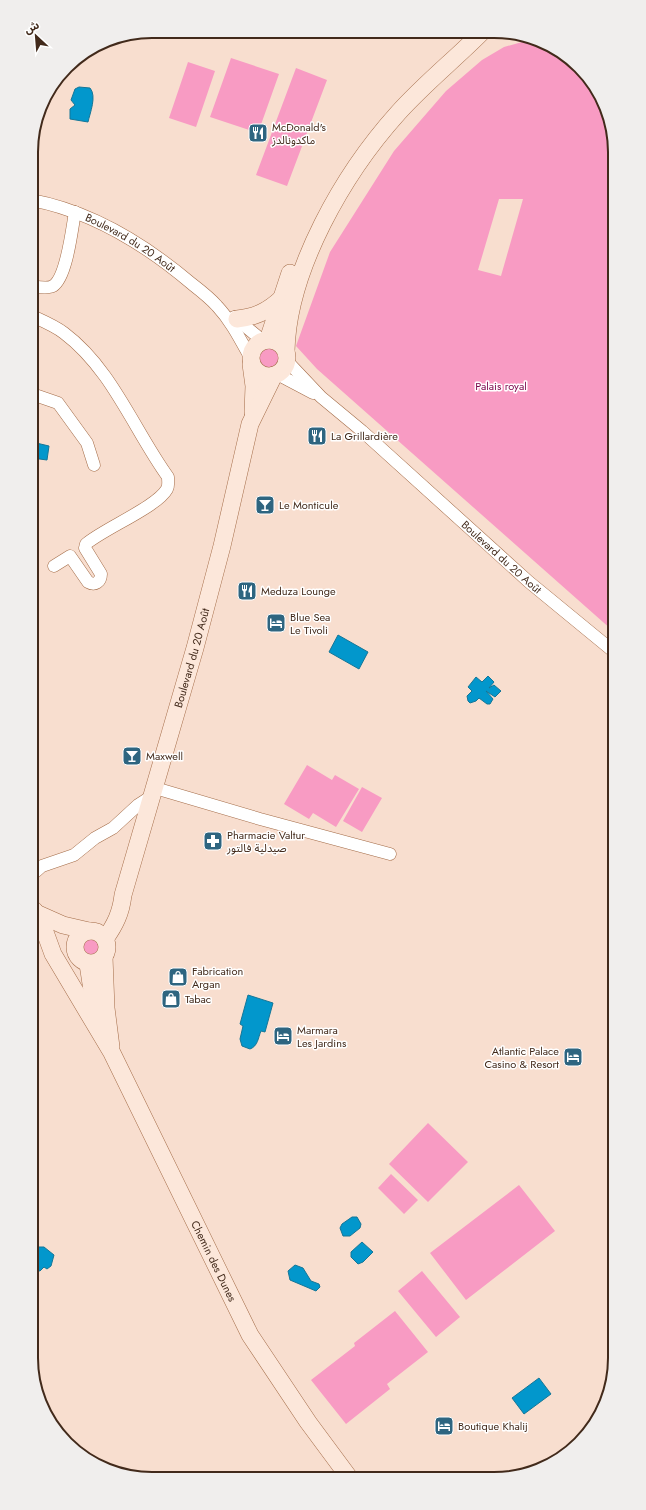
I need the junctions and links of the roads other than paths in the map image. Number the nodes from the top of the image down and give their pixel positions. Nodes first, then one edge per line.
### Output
1 (460, 38) edge
2 (476, 38) edge
3 (38, 201) edge
4 (75, 212) junction
5 (38, 287) edge
6 (282, 298) junction
7 (218, 306) junction
8 (38, 319) edge
9 (237, 319) junction
10 (266, 340) junction
11 (286, 356) junction
12 (251, 361) junction
13 (275, 375) junction
14 (38, 396) edge
15 (321, 397) junction
16 (252, 418) junction
17 (94, 465) dead end
18 (54, 566) dead end
19 (608, 647) edge
20 (153, 792) junction
21 (390, 854) dead end
22 (38, 870) edge
23 (38, 915) edge
24 (38, 916) edge
25 (38, 917) edge
26 (96, 934) junction
27 (74, 952) junction
28 (104, 957) junction
29 (88, 964) junction
30 (100, 1033) junction
31 (112, 1053) junction
32 (345, 1472) edge

1 - 6 street
2 - 11 street
3 - 4 street, Boulevard du 20 Août
4 - 5 street
4 - 7 street, Boulevard du 20 Août
6 - 9 street
6 - 10 street
7 - 9 street, Boulevard du 20 Août
7 - 12 street, Boulevard du 20 Août
8 - 18 street
9 - 10 street, Boulevard du 20 Août
10 - 11 street
10 - 12 street
11 - 13 street
11 - 15 street, Boulevard du 20 Août
12 - 13 street
12 - 16 street, Boulevard du 20 Août
13 - 15 street, Boulevard du 20 Août
13 - 16 street, Boulevard du 20 Août
14 - 17 street
15 - 19 street, Boulevard du 20 Août
16 - 20 street, Boulevard du 20 Août
20 - 21 street
20 - 22 street
20 - 26 street, Boulevard du 20 Août
23 - 26 street
24 - 27 street
25 - 30 street, Chemin des Dunes
26 - 27 street
26 - 28 street
27 - 29 street
28 - 29 street
28 - 31 street
29 - 30 street, Chemin des Dunes
30 - 31 street, Chemin des Dunes
31 - 32 street, Chemin des Dunes

